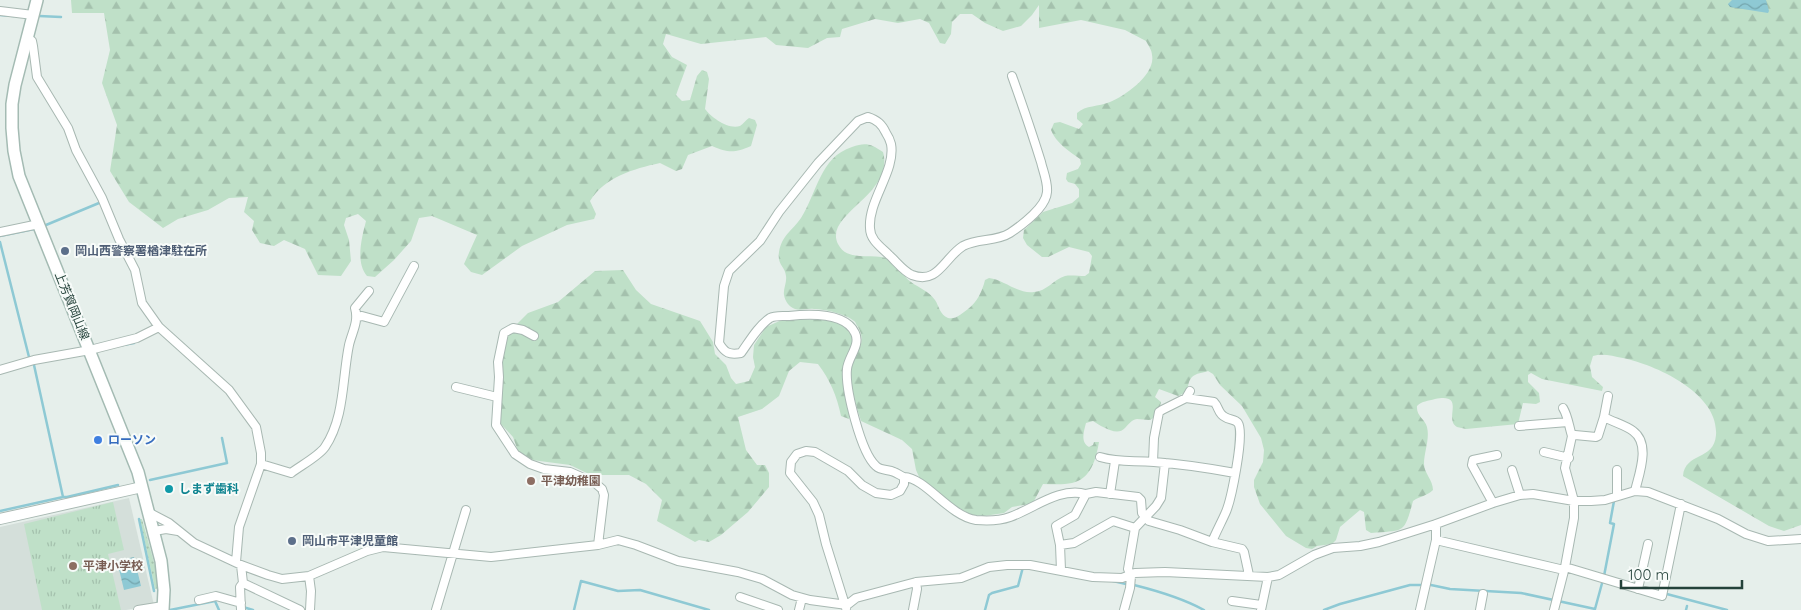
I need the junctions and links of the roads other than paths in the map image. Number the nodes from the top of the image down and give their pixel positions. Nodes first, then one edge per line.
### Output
1 (38, 0) edge
2 (0, 11) edge
3 (33, 15) junction
4 (28, 38) junction
5 (1012, 76) dead end
6 (38, 224) junction
7 (0, 232) edge
8 (414, 266) dead end
9 (369, 291) dead end
10 (358, 317) junction
11 (159, 327) junction
12 (534, 336) dead end
13 (90, 350) junction
14 (0, 370) edge
15 (456, 387) dead end
16 (1608, 396) dead end
17 (497, 397) junction
18 (1564, 408) dead end
19 (1604, 417) junction
20 (1568, 422) junction
21 (1519, 426) dead end
22 (1572, 436) junction
23 (1544, 452) dead end
24 (1497, 455) dead end
25 (1100, 457) dead end
26 (1569, 458) junction
27 (1115, 461) junction
28 (1153, 462) junction
29 (1165, 463) junction
30 (261, 464) junction
31 (1512, 470) dead end
32 (1617, 470) dead end
33 (1235, 473) junction
34 (904, 477) junction
35 (142, 487) junction
36 (1635, 491) junction
37 (1086, 494) junction
38 (1110, 494) junction
39 (1520, 495) junction
40 (1617, 496) junction
41 (1574, 501) junction
42 (1493, 503) junction
43 (1681, 504) junction
44 (466, 510) dead end
45 (148, 512) junction
46 (0, 518) edge
47 (1145, 518) junction
48 (1436, 524) junction
49 (1135, 528) junction
50 (178, 531) junction
51 (154, 532) junction
52 (1801, 539) edge
53 (1436, 540) junction
54 (1212, 542) junction
55 (598, 544) junction
56 (1648, 544) dead end
57 (1060, 545) junction
58 (453, 554) junction
59 (239, 563) junction
60 (1565, 569) junction
61 (1061, 570) junction
62 (1249, 575) junction
63 (308, 576) junction
64 (1130, 576) junction
65 (1268, 577) junction
66 (916, 582) junction
67 (243, 583) junction
68 (1639, 587) junction
69 (1483, 594) dead end
70 (740, 597) dead end
71 (802, 598) junction
72 (199, 600) dead end
73 (1232, 601) dead end
74 (241, 607) edge
75 (1261, 607) edge
76 (163, 608) edge
77 (846, 608) edge
78 (138, 610) edge
79 (300, 610) edge
80 (310, 610) edge
81 (436, 610) edge
82 (778, 610) edge
83 (799, 610) edge
84 (913, 610) edge
85 (1124, 610) edge
86 (1420, 610) edge
87 (1480, 610) edge
88 (1554, 610) edge

1 - 3 main road, 上芳賀岡山線
2 - 3 street
3 - 4 main road, 上芳賀岡山線
4 - 6 main road, 上芳賀岡山線
4 - 11 street
5 - 34 street
6 - 7 street
6 - 13 main road, 上芳賀岡山線
8 - 10 street
9 - 10 street
10 - 30 street
11 - 13 street
11 - 30 street
12 - 17 street
13 - 14 street
13 - 35 main road, 上芳賀岡山線
15 - 17 street
16 - 19 street
17 - 55 street
18 - 20 street
19 - 22 street
19 - 36 street
20 - 21 street
20 - 22 street
22 - 26 street
23 - 26 street
24 - 42 street
25 - 27 street
26 - 41 street
27 - 28 street
27 - 38 street
28 - 29 street
28 - 33 street
29 - 33 street
29 - 47 street
30 - 59 street
31 - 39 street
32 - 40 street
33 - 54 street
34 - 37 street
34 - 77 street
35 - 45 main road, 上芳賀岡山線
35 - 46 street
36 - 40 street
36 - 43 street
37 - 38 street
37 - 57 street
38 - 47 street
39 - 41 street
39 - 42 street
40 - 41 street
41 - 60 street
42 - 48 street
43 - 52 street
43 - 68 street
44 - 58 street
45 - 50 street
45 - 51 main road, 上芳賀岡山線
47 - 49 street
47 - 54 street
48 - 53 street
48 - 65 street
49 - 57 street
49 - 64 street
50 - 51 street
50 - 59 street
51 - 76 main road, 上芳賀岡山線
53 - 60 street
53 - 86 street
54 - 62 street
55 - 58 street
55 - 71 street
56 - 68 street
57 - 61 street
58 - 63 street
58 - 81 street
59 - 63 street
59 - 67 street
60 - 68 street
60 - 88 street
61 - 64 street
61 - 66 street
62 - 64 street
62 - 65 street
63 - 80 street
64 - 85 street
65 - 75 street
66 - 77 street
66 - 84 street
67 - 74 street
67 - 79 street
69 - 87 street
70 - 82 street
71 - 77 street
71 - 83 street
72 - 74 street
73 - 75 street
76 - 78 street

